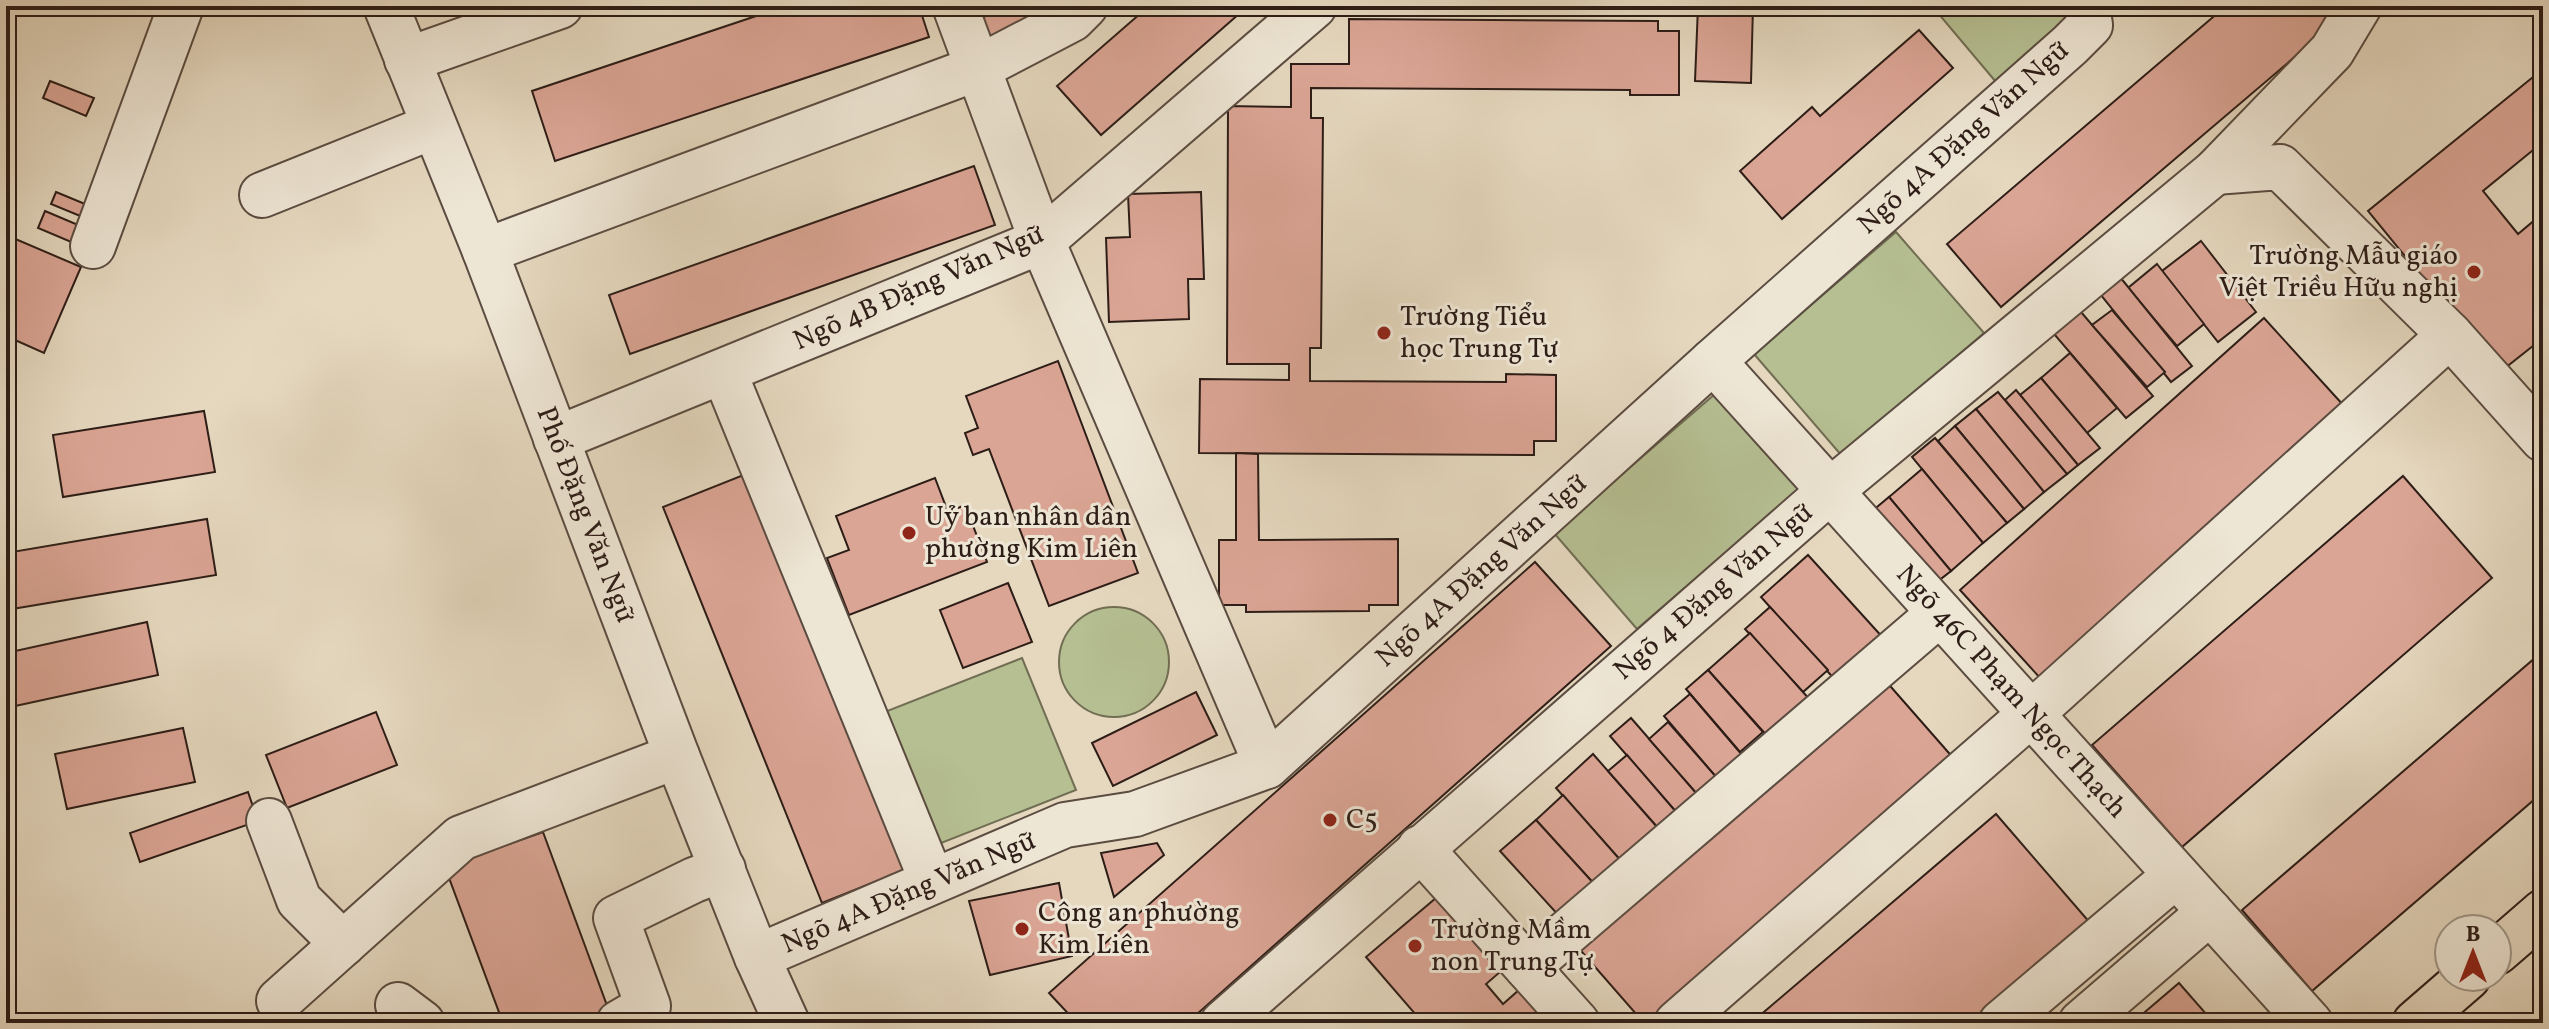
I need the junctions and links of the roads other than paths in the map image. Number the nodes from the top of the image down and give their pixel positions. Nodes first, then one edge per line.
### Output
1 (181, 6) edge
2 (386, 6) edge
3 (560, 6) edge
4 (955, 6) edge
5 (1085, 6) edge
6 (1314, 6) edge
7 (2087, 6) edge
8 (2359, 6) edge
9 (407, 60) junction
10 (978, 68) junction
11 (434, 126) junction
12 (2215, 172) junction
13 (262, 195) dead end
14 (1042, 241) junction
15 (93, 246) dead end
16 (485, 251) junction
17 (2450, 335) junction
18 (1713, 361) junction
19 (724, 372) junction
20 (556, 439) junction
21 (2543, 439) edge
22 (1830, 491) junction
23 (1940, 613) junction
24 (2032, 713) junction
25 (677, 756) junction
26 (1267, 766) junction
27 (269, 821) dead end
28 (1420, 848) junction
29 (723, 869) junction
30 (2176, 875) junction
31 (932, 881) junction
32 (2210, 912) junction
33 (2543, 912) edge
34 (2513, 938) edge
35 (343, 944) junction
36 (757, 957) junction
37 (1527, 967) junction
38 (2450, 993) edge
39 (279, 1001) dead end
40 (619, 1023) edge
41 (787, 1023) edge
42 (1223, 1023) edge
43 (1577, 1023) edge
44 (1677, 1023) edge
45 (2001, 1023) edge
46 (2081, 1023) edge
47 (2310, 1023) edge
48 (2415, 1023) edge

1 - 15 street
2 - 9 street, Phố Đặng Văn Ngữ
3 - 9 street
4 - 10 street
5 - 10 street
6 - 14 street, Ngõ 4B Đặng Văn Ngữ
7 - 18 street, Ngõ 4A Đặng Văn Ngữ
8 - 12 street, Ngõ 4 Đặng Văn Ngữ
9 - 11 street, Phố Đặng Văn Ngữ
10 - 14 street
10 - 16 street
11 - 13 street
11 - 16 street, Phố Đặng Văn Ngữ
12 - 17 street
12 - 22 street, Ngõ 4 Đặng Văn Ngữ
14 - 19 street, Ngõ 4B Đặng Văn Ngữ
14 - 26 street
16 - 20 street, Phố Đặng Văn Ngữ
17 - 21 street
17 - 24 street
18 - 22 street, Ngõ 46C Phạm Ngọc Thạch
18 - 26 street, Ngõ 4A Đặng Văn Ngữ
19 - 20 street, Ngõ 4B Đặng Văn Ngữ
19 - 31 street
20 - 25 street, Phố Đặng Văn Ngữ
22 - 23 street, Ngõ 46C Phạm Ngọc Thạch
22 - 28 street, Ngõ 4 Đặng Văn Ngữ
23 - 24 street, Ngõ 46C Phạm Ngọc Thạch
23 - 37 street
24 - 30 street, Ngõ 46C Phạm Ngọc Thạch
24 - 44 street
25 - 29 street, Phố Đặng Văn Ngữ
25 - 35 street
26 - 31 street, Ngõ 4A Đặng Văn Ngữ
27 - 35 street
28 - 37 street
28 - 42 street, Ngõ 4 Đặng Văn Ngữ
29 - 36 street, Phố Đặng Văn Ngữ
29 - 40 street
30 - 32 street, Ngõ 46C Phạm Ngọc Thạch
30 - 45 street
31 - 36 street, Ngõ 4A Đặng Văn Ngữ
32 - 46 street
32 - 47 street, Ngõ 46C Phạm Ngọc Thạch
33 - 34 main road
35 - 39 street
36 - 41 street, Phố Đặng Văn Ngữ
37 - 43 street
38 - 48 main road

